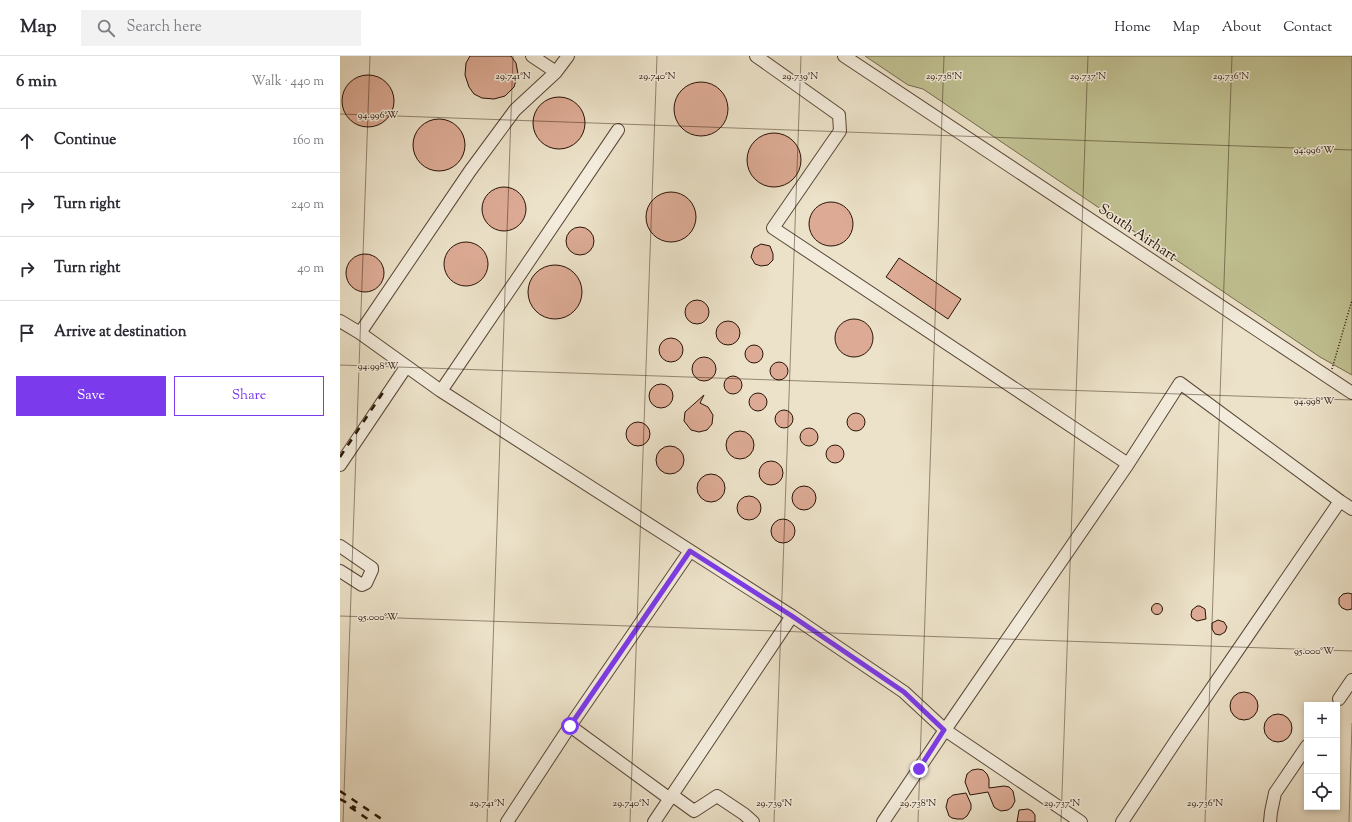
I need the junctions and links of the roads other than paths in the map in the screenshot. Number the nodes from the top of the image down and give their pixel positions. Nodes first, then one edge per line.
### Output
1 (532, 56) edge
2 (568, 56) edge
3 (756, 56) edge
4 (844, 56) edge
5 (556, 72) junction
6 (618, 130) dead end
7 (340, 321) edge
8 (360, 333) junction
9 (406, 367) junction
10 (441, 391) junction
11 (1352, 393) edge
12 (1128, 464) junction
13 (340, 465) edge
14 (1340, 501) junction
15 (1352, 509) edge
16 (340, 546) edge
17 (690, 551) junction
18 (340, 571) edge
19 (792, 616) junction
20 (1352, 680) edge
21 (1352, 700) edge
22 (1337, 702) edge
23 (570, 726) junction
24 (944, 730) junction
25 (1304, 750) edge
26 (671, 797) junction
27 (507, 822) edge
28 (654, 822) edge
29 (752, 822) edge
30 (883, 822) edge
31 (1081, 822) edge
32 (1122, 822) edge
33 (1270, 822) edge

1 - 5 street
2 - 5 street
3 - 12 street
4 - 11 street, South Airhart
5 - 8 street
6 - 10 street
7 - 8 street
8 - 9 street
9 - 10 street
9 - 13 street
10 - 17 street
12 - 14 street
12 - 24 street
14 - 15 street
14 - 32 street
16 - 18 street
17 - 19 street
17 - 23 street
19 - 24 street
19 - 26 street
20 - 22 street
21 - 22 street
23 - 26 street
23 - 27 street
24 - 30 street
24 - 31 street
25 - 33 street
26 - 28 street
26 - 29 street

